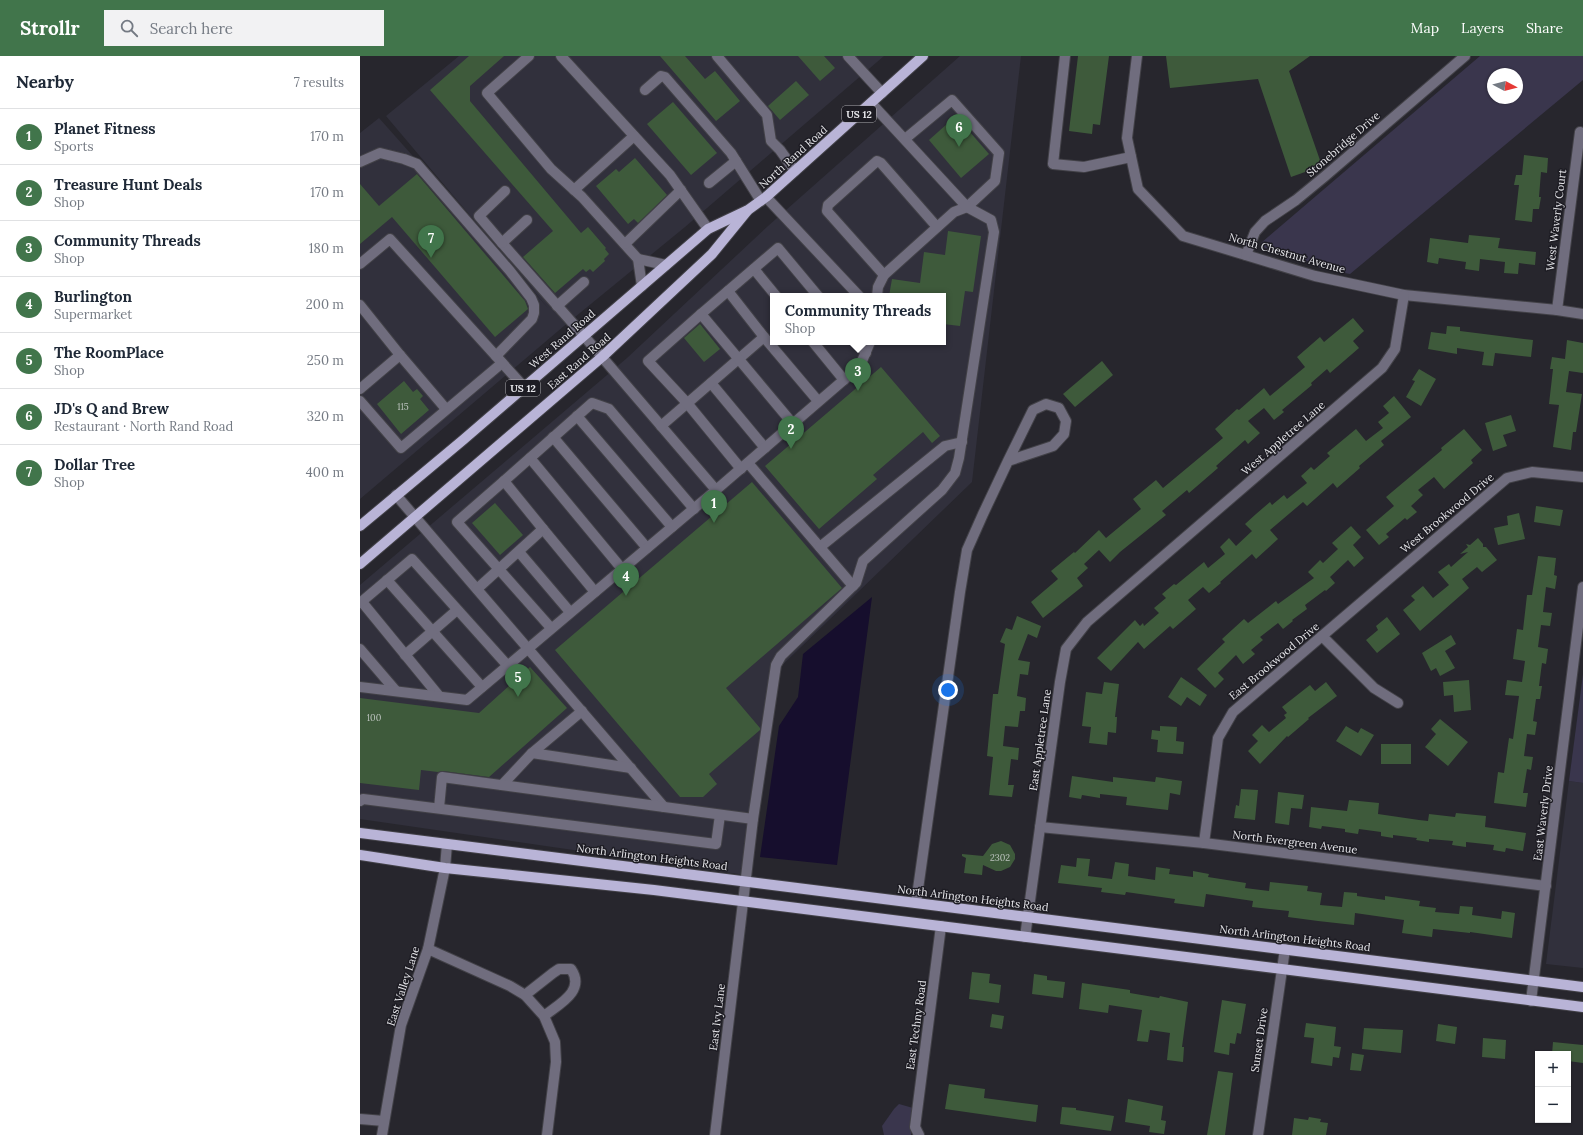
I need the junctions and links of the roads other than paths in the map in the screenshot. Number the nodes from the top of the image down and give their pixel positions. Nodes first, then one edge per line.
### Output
1 (529, 56) edge
2 (561, 56) edge
3 (717, 56) edge
4 (848, 56) edge
5 (923, 56) edge
6 (1065, 56) edge
7 (1137, 56) edge
8 (1465, 56) edge
9 (645, 90) dead end
10 (882, 93) junction
11 (871, 103) junction
12 (1580, 132) dead end
13 (634, 136) junction
14 (905, 139) junction
15 (1131, 157) junction
16 (736, 161) junction
17 (360, 162) edge
18 (795, 171) junction
19 (709, 183) dead end
20 (574, 190) junction
21 (681, 190) junction
22 (505, 191) dead end
23 (763, 199) junction
24 (967, 207) junction
25 (748, 210) junction
26 (528, 220) dead end
27 (937, 227) junction
28 (708, 229) junction
29 (502, 243) junction
30 (624, 244) junction
31 (1246, 255) junction
32 (638, 259) junction
33 (360, 264) edge
34 (666, 265) junction
35 (754, 269) junction
36 (884, 275) junction
37 (584, 282) dead end
38 (642, 286) junction
39 (728, 291) junction
40 (774, 293) edge
41 (816, 293) edge
42 (856, 293) edge
43 (877, 293) edge
44 (1404, 294) junction
45 (360, 305) edge
46 (557, 306) junction
47 (1557, 310) junction
48 (701, 314) junction
49 (1583, 314) edge
50 (584, 336) junction
51 (764, 337) junction
52 (770, 344) edge
53 (771, 345) edge
54 (815, 345) edge
55 (859, 345) edge
56 (869, 345) edge
57 (866, 353) junction
58 (400, 355) junction
59 (602, 357) junction
60 (499, 359) junction
61 (739, 359) junction
62 (844, 380) junction
63 (711, 383) junction
64 (524, 387) junction
65 (360, 389) edge
66 (360, 401) edge
67 (818, 401) junction
68 (687, 403) junction
69 (446, 409) junction
70 (577, 416) junction
71 (793, 424) junction
72 (661, 426) junction
73 (553, 437) junction
74 (962, 442) junction
75 (765, 448) junction
76 (530, 458) junction
77 (1008, 460) junction
78 (745, 466) junction
79 (1583, 477) edge
80 (504, 481) junction
81 (716, 490) junction
82 (396, 495) junction
83 (694, 509) junction
84 (416, 517) junction
85 (360, 526) edge
86 (672, 527) junction
87 (543, 529) junction
88 (820, 547) junction
89 (647, 548) junction
90 (519, 552) junction
91 (360, 564) edge
92 (622, 569) junction
93 (498, 570) junction
94 (1141, 577) joint
95 (388, 580) junction
96 (853, 586) junction
97 (1583, 587) edge
98 (477, 589) junction
99 (595, 592) junction
100 (1362, 601) joint
101 (361, 603) edge
102 (457, 610) junction
103 (570, 612) junction
104 (551, 628) junction
105 (433, 631) junction
106 (1322, 636) junction
107 (528, 648) junction
108 (360, 649) edge
109 (405, 655) junction
110 (507, 665) junction
111 (360, 687) edge
112 (482, 687) junction
113 (396, 691) junction
114 (439, 696) junction
115 (1398, 703) dead end
116 (582, 711) junction
117 (532, 753) junction
118 (631, 768) junction
119 (502, 785) junction
120 (360, 801) edge
121 (664, 807) junction
122 (439, 808) junction
123 (720, 815) junction
124 (753, 819) junction
125 (1040, 827) junction
126 (360, 833) edge
127 (1204, 843) junction
128 (447, 844) junction
129 (360, 855) edge
130 (445, 868) junction
131 (746, 881) junction
132 (1546, 886) junction
133 (743, 902) junction
134 (916, 903) junction
135 (1028, 916) junction
136 (941, 926) junction
137 (1025, 937) junction
138 (428, 949) junction
139 (1285, 949) junction
140 (1282, 969) junction
141 (1533, 981) junction
142 (1583, 987) edge
143 (525, 995) junction
144 (1531, 1001) junction
145 (1583, 1007) edge
146 (544, 1016) junction
147 (360, 1119) edge
148 (384, 1121) junction
149 (917, 1131) edge
150 (382, 1135) edge
151 (547, 1135) edge
152 (715, 1135) edge
153 (1258, 1135) edge

1 - 20 street
2 - 13 street
3 - 18 street
4 - 10 street
5 - 10 main road, North Rand Road / US 12
6 - 15 street
7 - 15 street, North Chestnut Avenue
8 - 31 street, Stonebridge Drive
9 - 16 street
10 - 11 main road, North Rand Road / US 12
11 - 14 street
11 - 18 main road, North Rand Road / US 12
12 - 47 street, West Waverly Court
13 - 20 street
13 - 21 street
14 - 24 street
14 - 24 street
15 - 31 street, North Chestnut Avenue
16 - 19 street
16 - 23 street
17 - 60 street
18 - 23 main road, North Rand Road / US 12
20 - 30 street
21 - 28 street
21 - 30 street
22 - 29 street
23 - 25 main road, North Rand Road / US 12
23 - 42 street
24 - 27 street
24 - 74 street
25 - 28 main road, West Rand Road / US 12
25 - 59 main road, East Rand Road / US 12
26 - 29 street
27 - 36 street
27 - 36 street
28 - 34 main road, West Rand Road / US 12
29 - 46 street
30 - 32 street
31 - 44 street, North Chestnut Avenue
32 - 34 street
32 - 38 street
33 - 60 street
34 - 38 main road, West Rand Road / US 12
35 - 39 street
35 - 40 street
35 - 41 street
36 - 43 street
37 - 46 street
38 - 50 main road, West Rand Road / US 12
39 - 48 street
39 - 51 street
44 - 47 street, North Chestnut Avenue
44 - 94 street, West Appletree Lane
45 - 58 street
46 - 50 street
47 - 49 street, North Chestnut Avenue
48 - 61 street
48 - 68 street
50 - 59 street
50 - 64 main road, West Rand Road / US 12
51 - 52 street
51 - 61 street
53 - 67 street
54 - 62 street
55 - 57 street
56 - 57 street
57 - 62 street
58 - 65 street
58 - 69 street
59 - 72 street
59 - 84 main road, East Rand Road / US 12
60 - 64 street
60 - 69 street
61 - 63 street
61 - 71 street
62 - 67 street
63 - 68 street
63 - 75 street
64 - 82 main road, West Rand Road / US 12
66 - 69 street
67 - 71 street
68 - 72 street
68 - 78 street
70 - 73 street
70 - 83 street
70 - 86 street
71 - 75 street
72 - 81 street
73 - 76 street
73 - 89 street
74 - 88 street
74 - 96 street
75 - 78 street
76 - 80 street
76 - 92 street
77 - 77 street
77 - 134 street
78 - 81 street
78 - 88 street
79 - 100 street, West Brookwood Drive
80 - 87 street
80 - 93 street
81 - 83 street
82 - 84 street
82 - 85 main road, US 12
83 - 86 street
84 - 91 main road, East Rand Road / US 12
84 - 98 street
86 - 89 street
87 - 90 street
87 - 99 street
88 - 96 street
89 - 92 street
90 - 93 street
90 - 103 street
92 - 99 street
93 - 98 street
93 - 104 street
94 - 125 street, East Appletree Lane
95 - 101 street
95 - 102 street
95 - 105 street
96 - 124 street, East Ivy Lane
97 - 132 street, East Waverly Drive
98 - 107 street
99 - 103 street
100 - 106 street, East Brookwood Drive
101 - 109 street
102 - 105 street
102 - 110 street
103 - 104 street
104 - 107 street
105 - 109 street
105 - 112 street
106 - 115 street
106 - 127 street, East Brookwood Drive
107 - 110 street
107 - 116 street
108 - 113 street
109 - 114 street
110 - 112 street
111 - 113 street
112 - 114 street
113 - 114 street
116 - 117 street
116 - 118 street
117 - 118 street
117 - 119 street
118 - 121 street
119 - 121 street
119 - 122 street
120 - 122 street
121 - 123 street
122 - 123 street
123 - 124 street
124 - 131 street, East Ivy Lane
125 - 127 street, North Evergreen Avenue
125 - 135 street, East Appletree Lane
126 - 128 main road, North Arlington Heights Road
127 - 132 street, North Evergreen Avenue
128 - 130 street, East Valley Lane
128 - 131 main road, North Arlington Heights Road
129 - 130 main road
130 - 133 main road
130 - 138 street, East Valley Lane
131 - 133 street, East Ivy Lane
131 - 134 main road, North Arlington Heights Road
132 - 141 street, East Waverly Drive
133 - 136 main road
133 - 152 street, East Ivy Lane
134 - 135 main road, North Arlington Heights Road
135 - 137 street, East Appletree Lane
135 - 139 main road, North Arlington Heights Road
136 - 137 main road
136 - 149 street, East Techny Road
137 - 140 main road
138 - 143 street
138 - 148 street, East Valley Lane
139 - 140 street, Sunset Drive
139 - 141 main road, North Arlington Heights Road
140 - 144 main road
140 - 153 street, Sunset Drive
141 - 142 main road, North Arlington Heights Road
141 - 144 street, East Waverly Drive
143 - 146 street
143 - 146 street
144 - 145 main road
146 - 151 street
147 - 148 street
148 - 150 street, East Valley Lane

